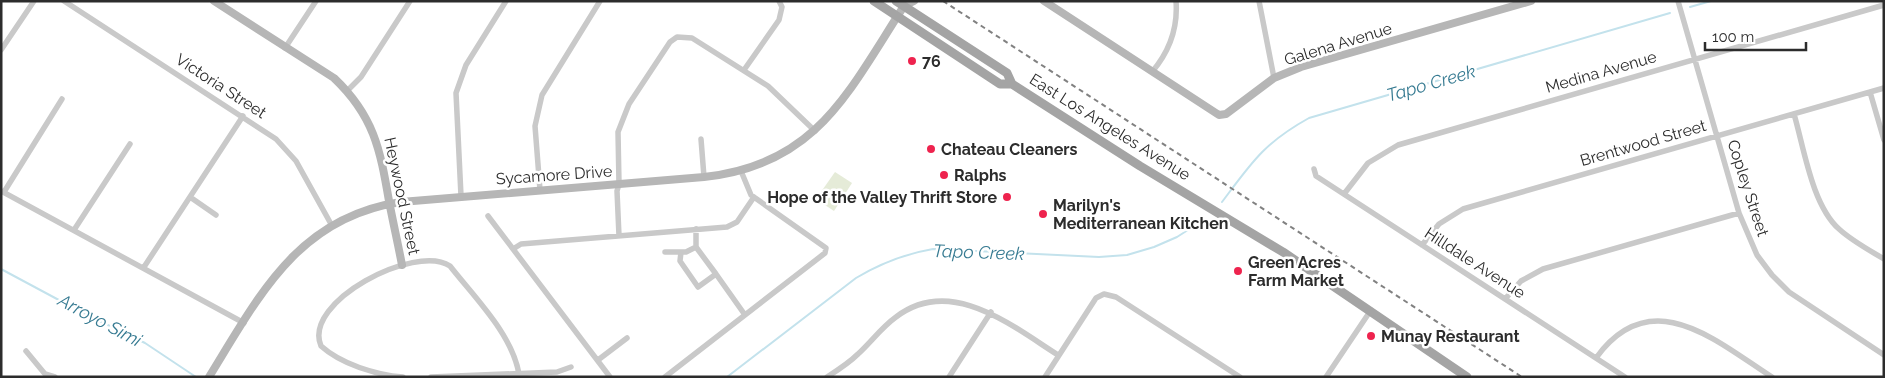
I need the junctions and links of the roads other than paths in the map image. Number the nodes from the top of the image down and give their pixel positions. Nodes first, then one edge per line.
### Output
1 (34, 1) edge
2 (64, 1) edge
3 (316, 1) edge
4 (410, 1) edge
5 (506, 1) edge
6 (600, 1) edge
7 (779, 1) edge
8 (874, 1) edge
9 (914, 1) edge
10 (1044, 1) edge
11 (1176, 1) edge
12 (1259, 1) edge
13 (1530, 1) edge
14 (1678, 1) edge
15 (218, 2) edge
16 (901, 3) edge
17 (1884, 5) edge
18 (897, 17) junction
19 (285, 48) junction
20 (1, 50) edge
21 (1695, 59) junction
22 (744, 70) junction
23 (1152, 72) junction
24 (1274, 78) junction
25 (1012, 84) junction
26 (1884, 88) edge
27 (347, 91) junction
28 (1870, 92) junction
29 (62, 99) dead end
30 (1794, 114) junction
31 (243, 116) junction
32 (815, 131) junction
33 (1717, 136) junction
34 (701, 139) dead end
35 (1884, 140) edge
36 (130, 144) dead end
37 (1314, 169) dead end
38 (741, 171) junction
39 (704, 177) junction
40 (619, 184) junction
41 (540, 190) junction
42 (3, 192) edge
43 (1344, 194) junction
44 (460, 196) junction
45 (190, 197) junction
46 (754, 197) junction
47 (389, 203) junction
48 (1739, 213) junction
49 (216, 215) dead end
50 (488, 216) dead end
51 (332, 224) junction
52 (74, 230) junction
53 (696, 230) junction
54 (619, 236) junction
55 (1422, 245) junction
56 (696, 246) junction
57 (513, 250) junction
58 (665, 252) dead end
59 (681, 252) junction
60 (1884, 259) edge
61 (402, 265) junction
62 (144, 268) junction
63 (716, 274) junction
64 (1504, 298) junction
65 (1371, 310) junction
66 (991, 312) junction
67 (745, 314) junction
68 (244, 323) junction
69 (627, 338) dead end
70 (26, 352) dead end
71 (1884, 355) edge
72 (1058, 356) junction
73 (1596, 358) junction
74 (598, 360) junction
75 (571, 367) dead end
76 (519, 374) junction
77 (55, 377) edge
78 (209, 377) edge
79 (403, 377) edge
80 (431, 377) edge
81 (610, 377) edge
82 (665, 377) edge
83 (827, 377) edge
84 (949, 377) edge
85 (1045, 377) edge
86 (1240, 377) edge
87 (1326, 377) edge
88 (1467, 377) edge
89 (1625, 377) edge
90 (1772, 377) edge

1 - 20 street
2 - 31 street, Victoria Street
3 - 19 street
4 - 27 street
5 - 44 street
6 - 41 street
7 - 22 street
8 - 18 main road, East Los Angeles Avenue
9 - 16 street
10 - 23 street, Galena Avenue
11 - 23 street
12 - 24 street
13 - 24 street, Galena Avenue
14 - 21 street, Copley Street
15 - 19 street, Heywood Street
16 - 18 street, Sycamore Drive
16 - 25 main road, East Los Angeles Avenue
17 - 21 street, Medina Avenue
18 - 25 main road, East Los Angeles Avenue
18 - 32 street, Sycamore Drive
19 - 27 street, Heywood Street
21 - 33 street, Copley Street
21 - 43 street, Medina Avenue
22 - 32 street
22 - 40 street
23 - 24 street, Galena Avenue
25 - 65 main road, East Los Angeles Avenue
26 - 28 street, Brentwood Street
27 - 47 street, Heywood Street
28 - 30 street, Brentwood Street
28 - 35 street
29 - 42 street
30 - 33 street, Brentwood Street
30 - 60 street
31 - 45 street
31 - 51 street, Victoria Street
32 - 38 street, Sycamore Drive
33 - 48 street, Copley Street
33 - 55 street, Brentwood Street
34 - 39 street
36 - 52 street
37 - 43 street, Hilldale Avenue
38 - 39 street, Sycamore Drive
38 - 46 street
39 - 40 street, Sycamore Drive
40 - 41 street, Sycamore Drive
40 - 54 street
41 - 44 street, Sycamore Drive
42 - 52 street
43 - 55 street, Hilldale Avenue
44 - 47 street, Sycamore Drive
45 - 49 street
45 - 62 street
46 - 53 street
46 - 67 street
47 - 51 street, Sycamore Drive
47 - 61 street, Heywood Street
48 - 64 street
48 - 71 street, Copley Street
50 - 57 street
51 - 68 street, Sycamore Drive
52 - 62 street
53 - 54 street
53 - 56 street
54 - 57 street
55 - 64 street, Hilldale Avenue
56 - 59 street
56 - 63 street
57 - 74 street
58 - 59 street
59 - 63 street
61 - 76 street
61 - 79 street
62 - 68 street
63 - 67 street
64 - 73 street, Hilldale Avenue
65 - 87 street
65 - 88 main road, East Los Angeles Avenue
66 - 72 street
66 - 83 street
66 - 84 street
67 - 82 street
68 - 78 street, Sycamore Drive
69 - 74 street
70 - 77 street
72 - 85 street
72 - 86 street
73 - 89 street, Hilldale Avenue
73 - 90 street
74 - 81 street
75 - 76 street
76 - 80 street

